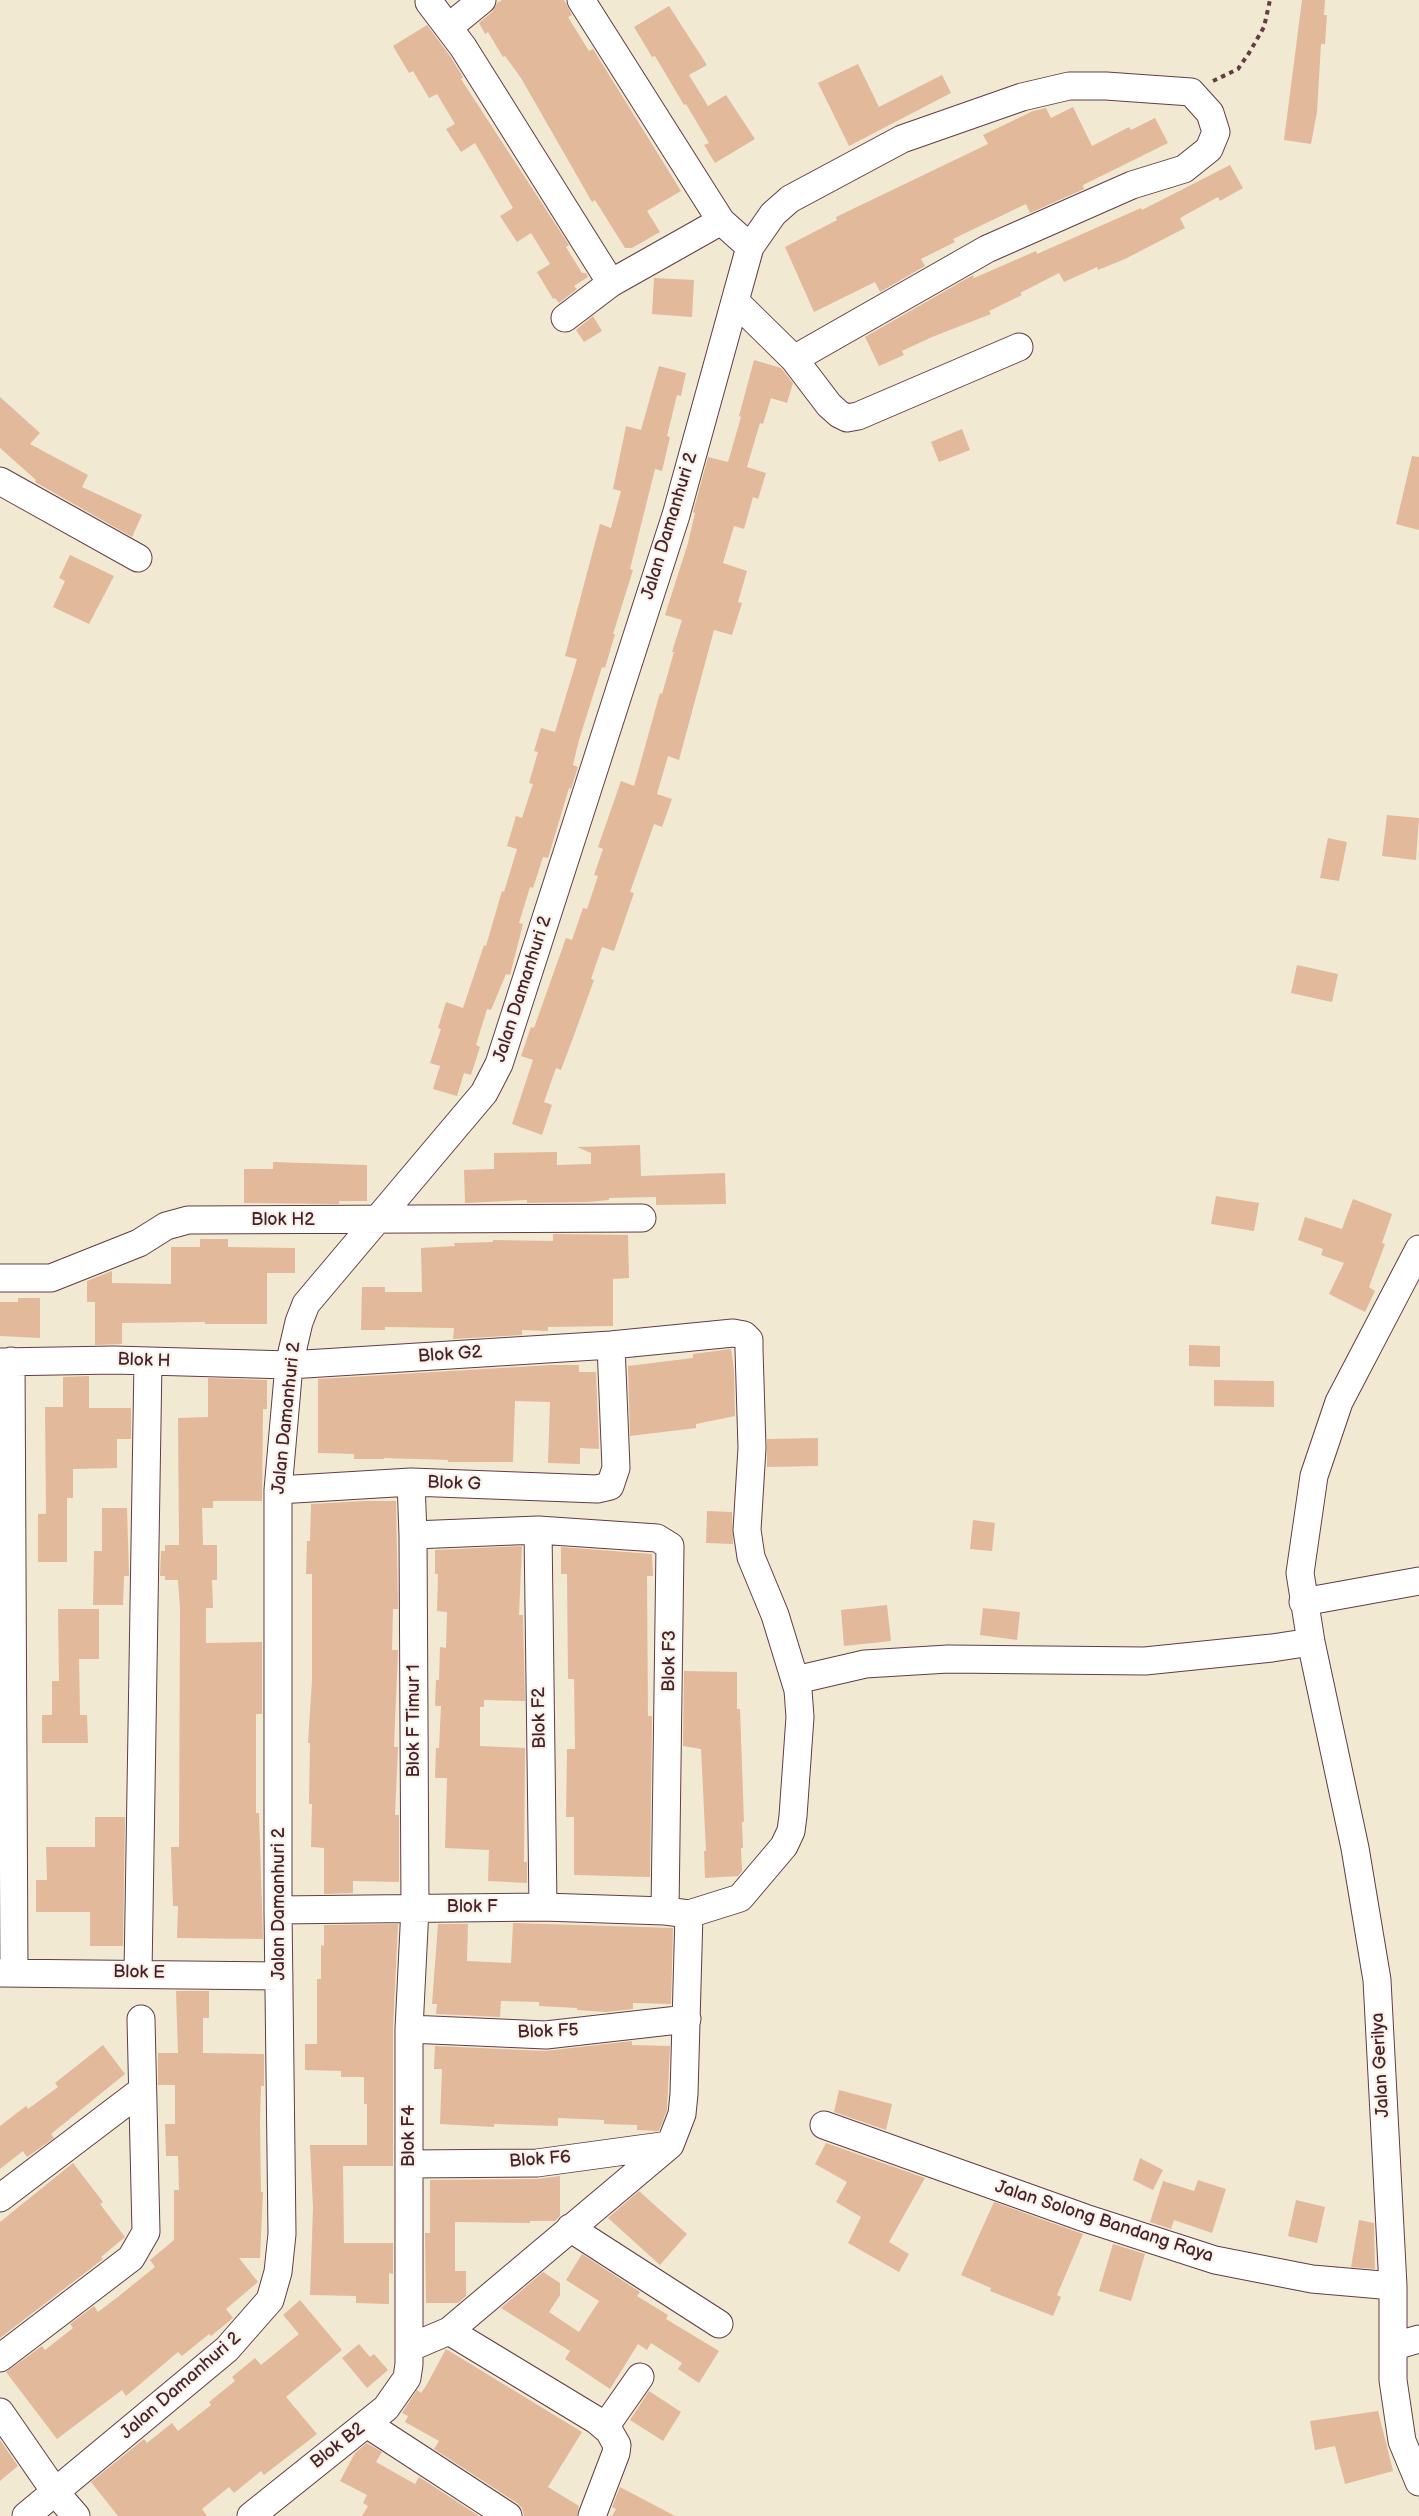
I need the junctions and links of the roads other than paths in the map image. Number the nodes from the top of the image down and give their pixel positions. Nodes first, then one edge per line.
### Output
1 (482, 0) edge
2 (581, 0) edge
3 (429, 2) dead end
4 (449, 27) junction
5 (721, 221) junction
6 (750, 247) junction
7 (611, 283) junction
8 (738, 291) junction
9 (565, 318) dead end
10 (1020, 346) dead end
11 (794, 359) junction
12 (0, 481) edge
13 (138, 558) dead end
14 (642, 1218) dead end
15 (378, 1219) junction
16 (1419, 1249) edge
17 (0, 1278) edge
18 (611, 1345) junction
19 (5, 1361) edge
20 (148, 1361) junction
21 (289, 1365) junction
22 (411, 1482) junction
23 (278, 1490) junction
24 (538, 1530) junction
25 (413, 1535) junction
26 (1419, 1581) edge
27 (1303, 1602) junction
28 (1312, 1646) junction
29 (796, 1680) junction
30 (543, 1907) junction
31 (415, 1908) junction
32 (278, 1910) junction
33 (677, 1912) junction
34 (7, 1973) edge
35 (138, 1973) junction
36 (279, 1976) junction
37 (141, 2019) dead end
38 (687, 2019) junction
39 (409, 2029) junction
40 (141, 2091) junction
41 (824, 2125) dead end
42 (670, 2145) junction
43 (410, 2164) junction
44 (0, 2198) edge
45 (570, 2228) junction
46 (1393, 2286) junction
47 (719, 2324) dead end
48 (449, 2331) junction
49 (1407, 2343) edge
50 (409, 2356) junction
51 (0, 2358) edge
52 (640, 2377) dead end
53 (0, 2412) edge
54 (367, 2424) junction
55 (605, 2427) junction
56 (1419, 2482) edge
57 (56, 2493) junction
58 (256, 2515) edge
59 (27, 2516) edge
60 (76, 2516) edge
61 (508, 2516) edge
62 (591, 2516) edge

1 - 4 street
2 - 5 street
3 - 4 street
4 - 7 street
5 - 6 street
5 - 7 street
6 - 8 street, Jalan Damanhuri 2
6 - 11 street, Jalan Damanhuri 2
7 - 9 street
8 - 11 street
8 - 15 street, Jalan Damanhuri 2
10 - 11 street
12 - 13 street
14 - 15 street, Blok H2
15 - 17 street, Blok H2
15 - 21 street, Jalan Damanhuri 2
16 - 27 street, Jalan Gerilya
18 - 21 street, Blok G2
18 - 22 street, Blok G
18 - 29 street, Blok G2
19 - 20 street, Blok H
19 - 34 street
20 - 21 street, Blok H
20 - 35 street
21 - 23 street, Jalan Damanhuri 2
22 - 23 street, Blok G
22 - 25 street, Blok F Timur 1
23 - 32 street, Jalan Damanhuri 2
24 - 25 street
24 - 30 street, Blok F2
24 - 33 street, Blok F3
25 - 31 street, Blok F Timur 1
26 - 27 street
27 - 28 street, Jalan Gerilya
28 - 29 street
28 - 46 street, Jalan Gerilya
29 - 33 street, Blok F
30 - 31 street, Blok F
30 - 33 street, Blok F
31 - 32 street, Blok F
31 - 39 street, Blok F4
32 - 36 street, Jalan Damanhuri 2
33 - 38 street
34 - 35 street, Blok E
35 - 36 street, Blok E
36 - 57 street, Jalan Damanhuri 2
37 - 40 street
38 - 39 street, Blok F5
38 - 42 street
39 - 43 street, Blok F4
40 - 44 street
40 - 51 street
41 - 46 street, Jalan Solong Bandang Raya
42 - 43 street, Blok F6
42 - 45 street
43 - 50 street, Blok F4
45 - 47 street
45 - 48 street
46 - 49 street, Jalan Gerilya
48 - 50 street
48 - 55 street
49 - 56 street, Jalan Gerilya
50 - 54 street, Blok B2
52 - 55 street
53 - 57 street
54 - 58 street, Blok B2
54 - 61 street
55 - 62 street
57 - 59 street, Jalan Damanhuri 2
57 - 60 street

